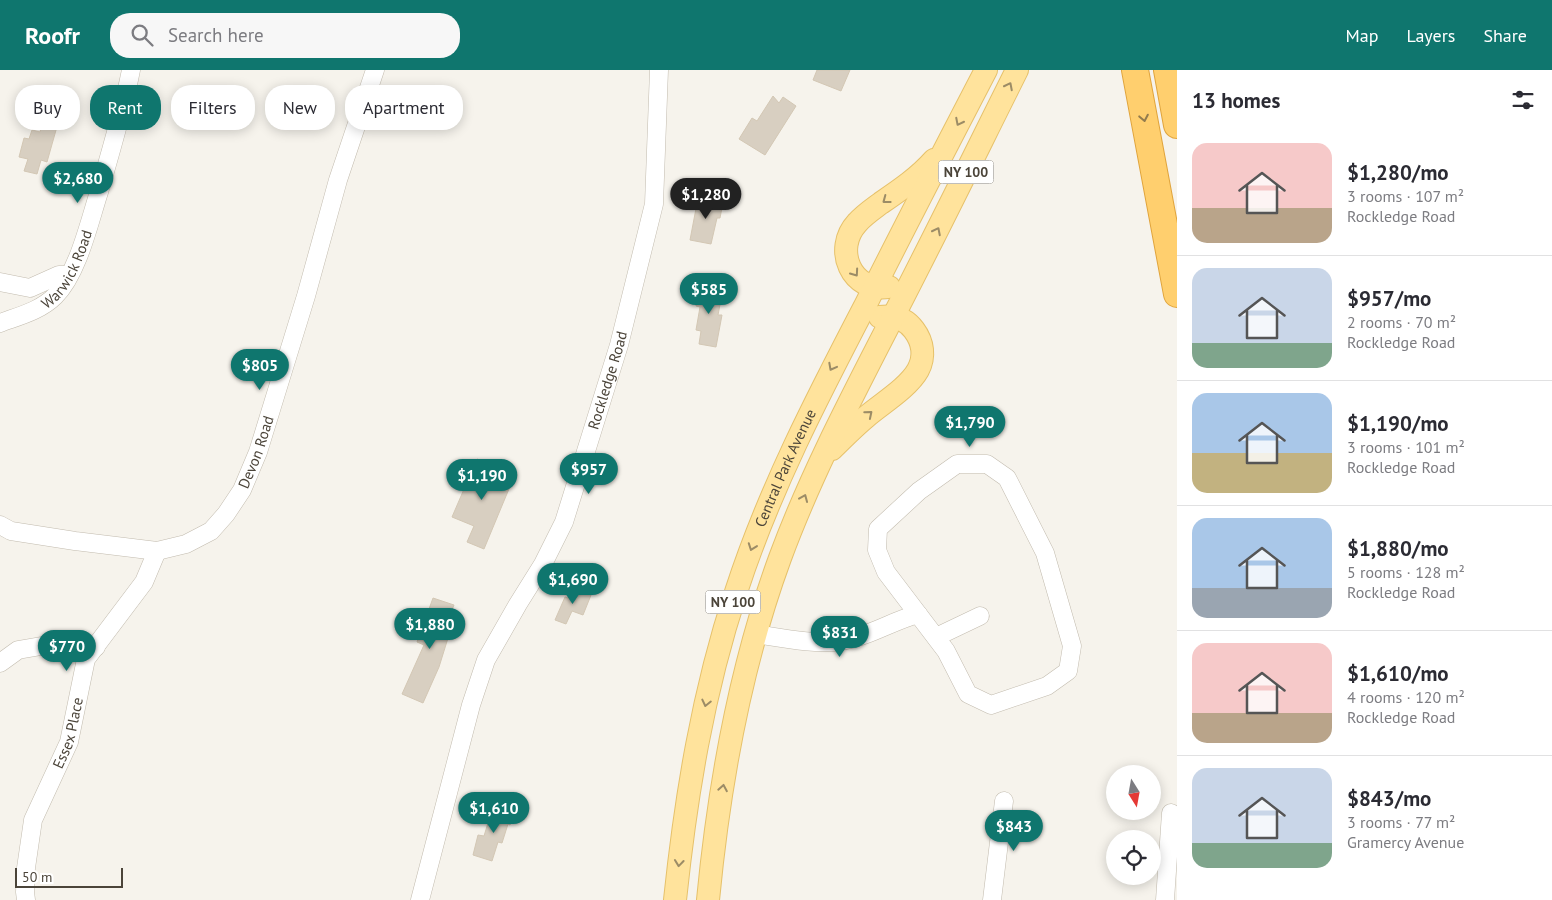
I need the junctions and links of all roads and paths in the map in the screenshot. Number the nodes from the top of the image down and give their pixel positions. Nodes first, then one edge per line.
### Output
1 (131, 70) edge
2 (375, 70) edge
3 (659, 70) edge
4 (986, 70) edge
5 (1017, 70) edge
6 (1135, 70) edge
7 (1167, 70) edge
8 (1177, 125) edge
9 (948, 144) junction
10 (69, 274) junction
11 (915, 275) junction
12 (0, 282) edge
13 (874, 287) junction
14 (1177, 294) edge
15 (893, 317) junction
16 (0, 322) edge
17 (855, 324) junction
18 (821, 460) junction
19 (0, 525) edge
20 (157, 551) junction
21 (918, 614) junction
22 (980, 616) dead end
23 (756, 634) junction
24 (936, 638) junction
25 (96, 647) junction
26 (0, 663) edge
27 (1004, 801) dead end
28 (1171, 813) dead end
29 (26, 900) edge
30 (420, 900) edge
31 (675, 900) edge
32 (708, 900) edge
33 (992, 900) edge
34 (1165, 900) edge

1 - 10 street, Warwick Road
2 - 20 street, Devon Road
3 - 30 street, Rockledge Road
4 -> 9 main road, Central Park Avenue / NY 100
11 -> 5 main road, Central Park Avenue / NY 100
6 -> 14 highway
7 - 8 highway
9 - 13 main road, Central Park Avenue / NY 100
9 -> 13 main road
10 - 12 street
10 - 16 street, Warwick Road
11 - 13 main road
11 - 15 main road, Central Park Avenue / NY 100
13 - 17 main road, Central Park Avenue / NY 100
15 - 17 main road
15 - 18 main road, Central Park Avenue / NY 100
18 -> 15 main road
17 -> 31 main road, Central Park Avenue / NY 100
23 -> 18 main road, Central Park Avenue / NY 100
19 - 20 street, Devon Road
20 - 25 street, Essex Place
21 - 23 street
21 - 24 street
21 - 24 street
22 - 24 street
32 -> 23 main road, Central Park Avenue / NY 100
25 - 26 street
25 - 29 street, Essex Place
27 - 33 street
28 - 34 street

